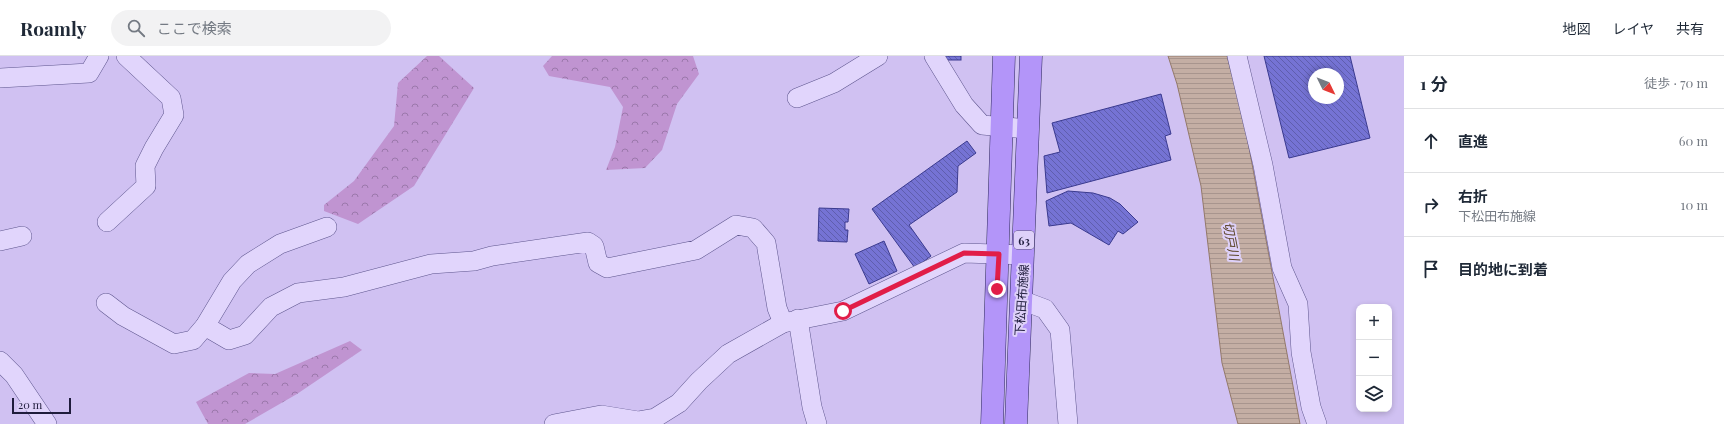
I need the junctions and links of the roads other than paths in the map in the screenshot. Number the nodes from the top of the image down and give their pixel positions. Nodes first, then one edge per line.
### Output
1 (99, 56) edge
2 (126, 56) edge
3 (878, 56) edge
4 (934, 56) edge
5 (1004, 56) edge
6 (1031, 56) edge
7 (1237, 56) edge
8 (0, 78) edge
9 (797, 98) dead end
10 (1002, 127) junction
11 (1028, 129) junction
12 (107, 222) dead end
13 (327, 227) dead end
14 (22, 236) dead end
15 (0, 241) edge
16 (999, 254) junction
17 (1024, 255) junction
18 (1021, 300) junction
19 (106, 303) dead end
20 (791, 321) junction
21 (206, 326) junction
22 (0, 360) edge
23 (47, 424) edge
24 (554, 424) edge
25 (817, 424) edge
26 (992, 424) edge
27 (1016, 424) edge
28 (1068, 424) edge
29 (1317, 424) edge

1 - 8 street
2 - 12 street
3 - 9 street
4 - 10 street
5 - 10 main road, 下松田布施線 / 63
6 - 11 main road, 下松田布施線 / 63
7 - 29 street
10 - 11 street
10 - 16 main road, 下松田布施線 / 63
11 - 17 main road, 下松田布施線 / 63
13 - 21 street
14 - 15 street
16 - 17 street
16 - 20 street
16 - 26 main road, 下松田布施線 / 63
17 - 18 main road, 下松田布施線 / 63
18 - 27 main road, 下松田布施線 / 63
18 - 28 street
19 - 21 street
20 - 21 street
20 - 24 street
20 - 25 street
22 - 23 street

